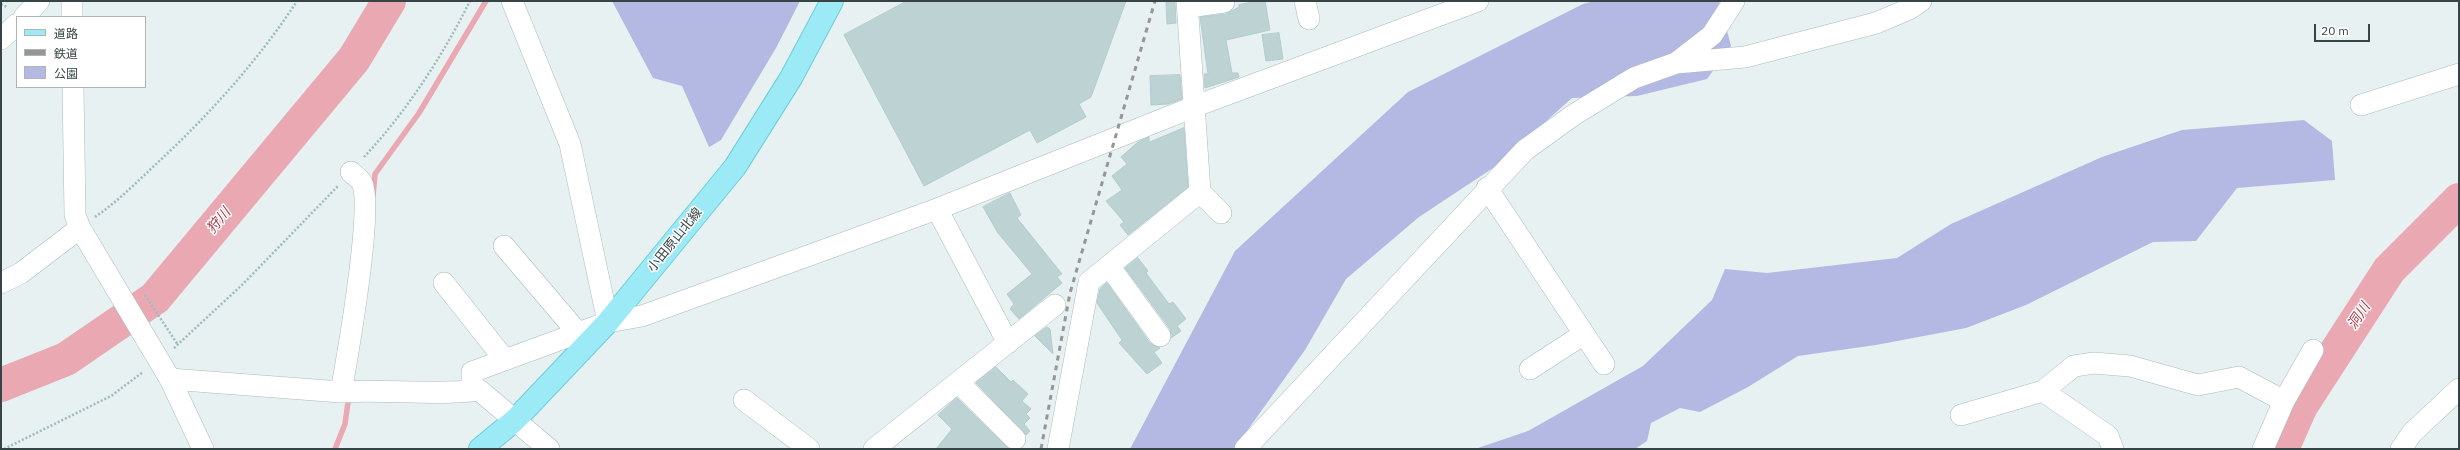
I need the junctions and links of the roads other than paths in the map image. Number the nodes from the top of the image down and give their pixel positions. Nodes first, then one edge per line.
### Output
1 (40, 1) edge
2 (72, 1) edge
3 (512, 1) edge
4 (832, 1) edge
5 (1478, 1) edge
6 (1734, 1) edge
7 (1921, 1) edge
8 (1224, 2) edge
9 (1188, 4) edge
10 (25, 16) edge
11 (72, 16) edge
12 (16, 25) edge
13 (1, 39) edge
14 (1676, 63) junction
15 (2459, 74) edge
16 (73, 88) edge
17 (2362, 105) dead end
18 (1196, 106) junction
19 (351, 172) road end
20 (1487, 188) junction
21 (1200, 192) junction
22 (937, 209) junction
23 (1221, 213) dead end
24 (80, 228) junction
25 (504, 246) dead end
26 (1109, 266) junction
27 (1, 283) edge
28 (444, 283) dead end
29 (1054, 305) dead end
30 (608, 322) junction
31 (578, 333) junction
32 (1584, 334) junction
33 (1160, 336) dead end
34 (1008, 343) junction
35 (2313, 350) dead end
36 (505, 360) junction
37 (1604, 364) dead end
38 (1530, 369) dead end
39 (170, 379) junction
40 (959, 383) junction
41 (2459, 389) edge
42 (472, 391) junction
43 (2043, 391) junction
44 (341, 392) junction
45 (744, 400) dead end
46 (2284, 401) junction
47 (1962, 415) dead end
48 (515, 420) junction
49 (1015, 438) dead end
50 (203, 449) edge
51 (480, 449) edge
52 (549, 449) edge
53 (809, 449) edge
54 (874, 449) edge
55 (1058, 449) edge
56 (1245, 449) edge
57 (2113, 449) edge
58 (2263, 449) edge
59 (2401, 449) edge

1 - 10 street
2 - 11 street
3 - 30 street
4 - 30 main road, 小田原山北線
5 - 18 street
6 - 14 street
7 - 14 street
8 - 9 street
9 - 18 street
12 - 13 street
14 - 20 street
15 - 17 street
16 - 24 street
18 - 21 street
18 - 22 street
19 - 44 street
20 - 32 street
20 - 56 street
21 - 23 street
21 - 26 street
22 - 30 street
22 - 34 street
24 - 27 street
24 - 39 street
25 - 31 street
26 - 33 street
26 - 55 street
28 - 36 street
29 - 34 street
30 - 31 street
30 - 48 main road, 小田原山北線
31 - 36 street
32 - 37 street
32 - 38 street
34 - 40 street
35 - 46 street
36 - 42 street
39 - 44 street
39 - 50 street
40 - 49 street
40 - 54 street
41 - 59 street
42 - 44 street
42 - 48 street
43 - 46 street
43 - 47 street
43 - 57 street
45 - 53 street
46 - 58 street
48 - 51 main road, 小田原山北線
48 - 52 street

